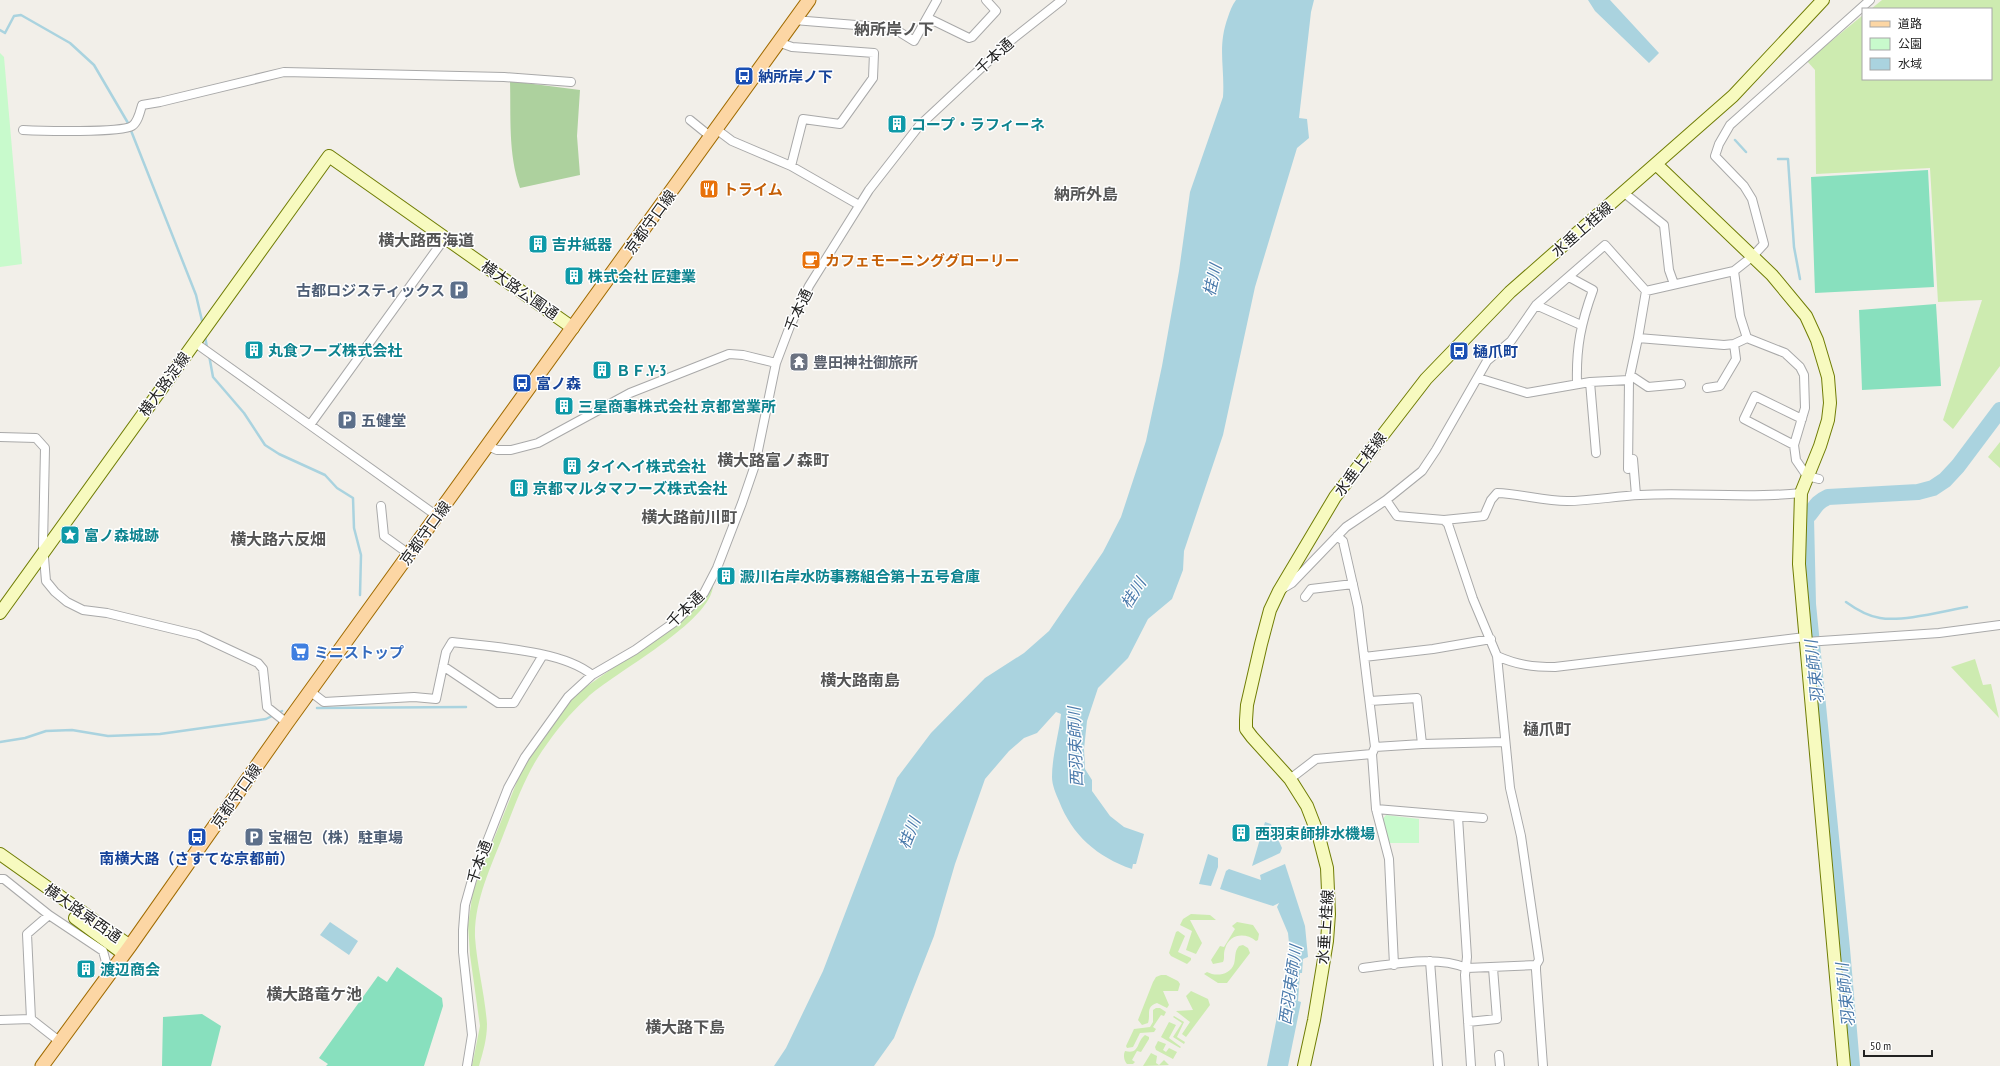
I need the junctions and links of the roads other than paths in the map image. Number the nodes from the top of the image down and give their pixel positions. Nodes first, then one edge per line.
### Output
1 (809, 0) edge
2 (937, 0) edge
3 (986, 0) edge
4 (1062, 0) edge
5 (1823, 0) edge
6 (1870, 0) edge
7 (1051, 3) edge
8 (928, 18) junction
9 (794, 20) junction
10 (778, 42) junction
11 (571, 82) dead end
12 (690, 120) dead end
13 (23, 130) dead end
14 (714, 133) junction
15 (329, 156) joint
16 (1656, 164) junction
17 (791, 166) junction
18 (1623, 192) junction
19 (859, 205) junction
20 (445, 238) junction
21 (1753, 256) junction
22 (1734, 271) junction
23 (1569, 277) junction
24 (1674, 284) junction
25 (1646, 291) junction
26 (1536, 305) junction
27 (1581, 325) junction
28 (573, 328) junction
29 (1638, 338) junction
30 (1747, 338) junction
31 (194, 342) junction
32 (1734, 344) junction
33 (776, 363) junction
34 (1630, 377) junction
35 (1478, 378) junction
36 (1590, 382) junction
37 (1577, 383) junction
38 (1681, 384) dead end
39 (1707, 388) dead end
40 (1802, 419) junction
41 (1628, 422) junction
42 (310, 425) junction
43 (0, 437) edge
44 (1794, 445) junction
45 (488, 446) junction
46 (1596, 453) dead end
47 (1628, 469) dead end
48 (1807, 476) junction
49 (1819, 479) dead end
50 (1801, 493) junction
51 (1636, 495) junction
52 (1386, 500) junction
53 (381, 506) dead end
54 (437, 516) junction
55 (1444, 520) junction
56 (1337, 536) junction
57 (43, 552) junction
58 (409, 554) junction
59 (1353, 584) junction
60 (1279, 591) junction
61 (1305, 597) dead end
62 (0, 613) edge
63 (2000, 625) edge
64 (1491, 639) junction
65 (1806, 640) junction
66 (543, 655) junction
67 (1497, 656) junction
68 (1364, 657) junction
69 (442, 666) junction
70 (592, 675) junction
71 (311, 692) junction
72 (1370, 701) junction
73 (284, 721) junction
74 (1505, 742) junction
75 (1422, 744) junction
76 (1373, 751) junction
77 (1290, 779) junction
78 (1376, 809) junction
79 (1458, 817) junction
80 (1483, 818) dead end
81 (0, 854) edge
82 (0, 879) edge
83 (49, 915) junction
84 (127, 950) junction
85 (1430, 961) junction
86 (1394, 964) junction
87 (1536, 965) junction
88 (1363, 968) dead end
89 (1467, 968) junction
90 (1493, 968) junction
91 (109, 973) junction
92 (31, 1018) junction
93 (0, 1020) edge
94 (1468, 1022) junction
95 (59, 1041) junction
96 (1499, 1055) dead end
97 (42, 1066) edge
98 (467, 1066) edge
99 (1304, 1066) edge
100 (1438, 1066) edge
101 (1471, 1066) edge
102 (1500, 1066) edge
103 (1543, 1066) edge
104 (1844, 1066) edge

1 - 9 main road, 京都守口線
2 - 8 street
3 - 8 street
4 - 7 street, 千本通
5 - 16 street, 水垂上桂線
6 - 21 street
7 - 19 street, 千本通
8 - 9 street
9 - 10 main road, 京都守口線
10 - 14 main road, 京都守口線
10 - 17 street
11 - 13 street
12 - 14 street
14 - 17 street
14 - 28 main road, 京都守口線
15 - 20 street, 横大路公園通
15 - 31 street, 横大路淀線
16 - 18 street, 水垂上桂線
16 - 21 street
17 - 19 street
18 - 24 street
18 - 60 street, 水垂上桂線
19 - 33 street, 千本通
20 - 28 street, 横大路公園通
20 - 42 street
21 - 22 street
21 - 48 street
22 - 24 street
22 - 30 street
23 - 25 street
23 - 26 street
23 - 27 street
24 - 25 street
25 - 29 street
26 - 27 street
26 - 35 street
27 - 37 street
28 - 45 main road, 京都守口線
29 - 32 street
29 - 34 street
30 - 32 street
30 - 40 street
31 - 42 street
31 - 57 street, 横大路淀線
32 - 39 street
33 - 45 street
33 - 70 street, 千本通
34 - 36 street
34 - 38 street
34 - 41 street
35 - 37 street
35 - 52 street
36 - 37 street
36 - 46 street
40 - 44 street
40 - 44 street
41 - 47 street
41 - 51 street
42 - 54 street
43 - 57 street
44 - 48 street
45 - 54 main road, 京都守口線
48 - 49 street
48 - 50 street
50 - 51 street
50 - 65 street
51 - 55 street
52 - 55 street
52 - 56 street
53 - 58 street
54 - 58 main road, 京都守口線
55 - 64 street
56 - 59 street
56 - 60 street
57 - 62 street, 横大路淀線
57 - 73 street
58 - 71 main road, 京都守口線
59 - 61 street
59 - 68 street
60 - 77 street, 水垂上桂線
63 - 65 street
64 - 67 street
64 - 68 street
65 - 67 street
65 - 104 street
66 - 69 street
66 - 69 street
66 - 70 street
67 - 74 street
68 - 72 street
69 - 71 street
70 - 98 street, 千本通
71 - 73 main road, 京都守口線
72 - 75 street
72 - 76 street
73 - 84 main road, 京都守口線
74 - 75 street
74 - 87 street
75 - 76 street
76 - 77 street
76 - 78 street
77 - 99 street, 水垂上桂線
78 - 79 street
78 - 86 street
79 - 80 street
79 - 89 street
81 - 84 street, 横大路東西通
82 - 83 street
83 - 91 street
83 - 92 street
84 - 91 main road, 京都守口線
85 - 86 street
85 - 89 street
85 - 100 street
86 - 88 street
87 - 90 street
87 - 103 street
89 - 90 street
89 - 94 street
90 - 94 street
91 - 95 main road, 京都守口線
92 - 93 street
92 - 95 street
94 - 101 street
95 - 97 main road, 京都守口線
96 - 102 street

